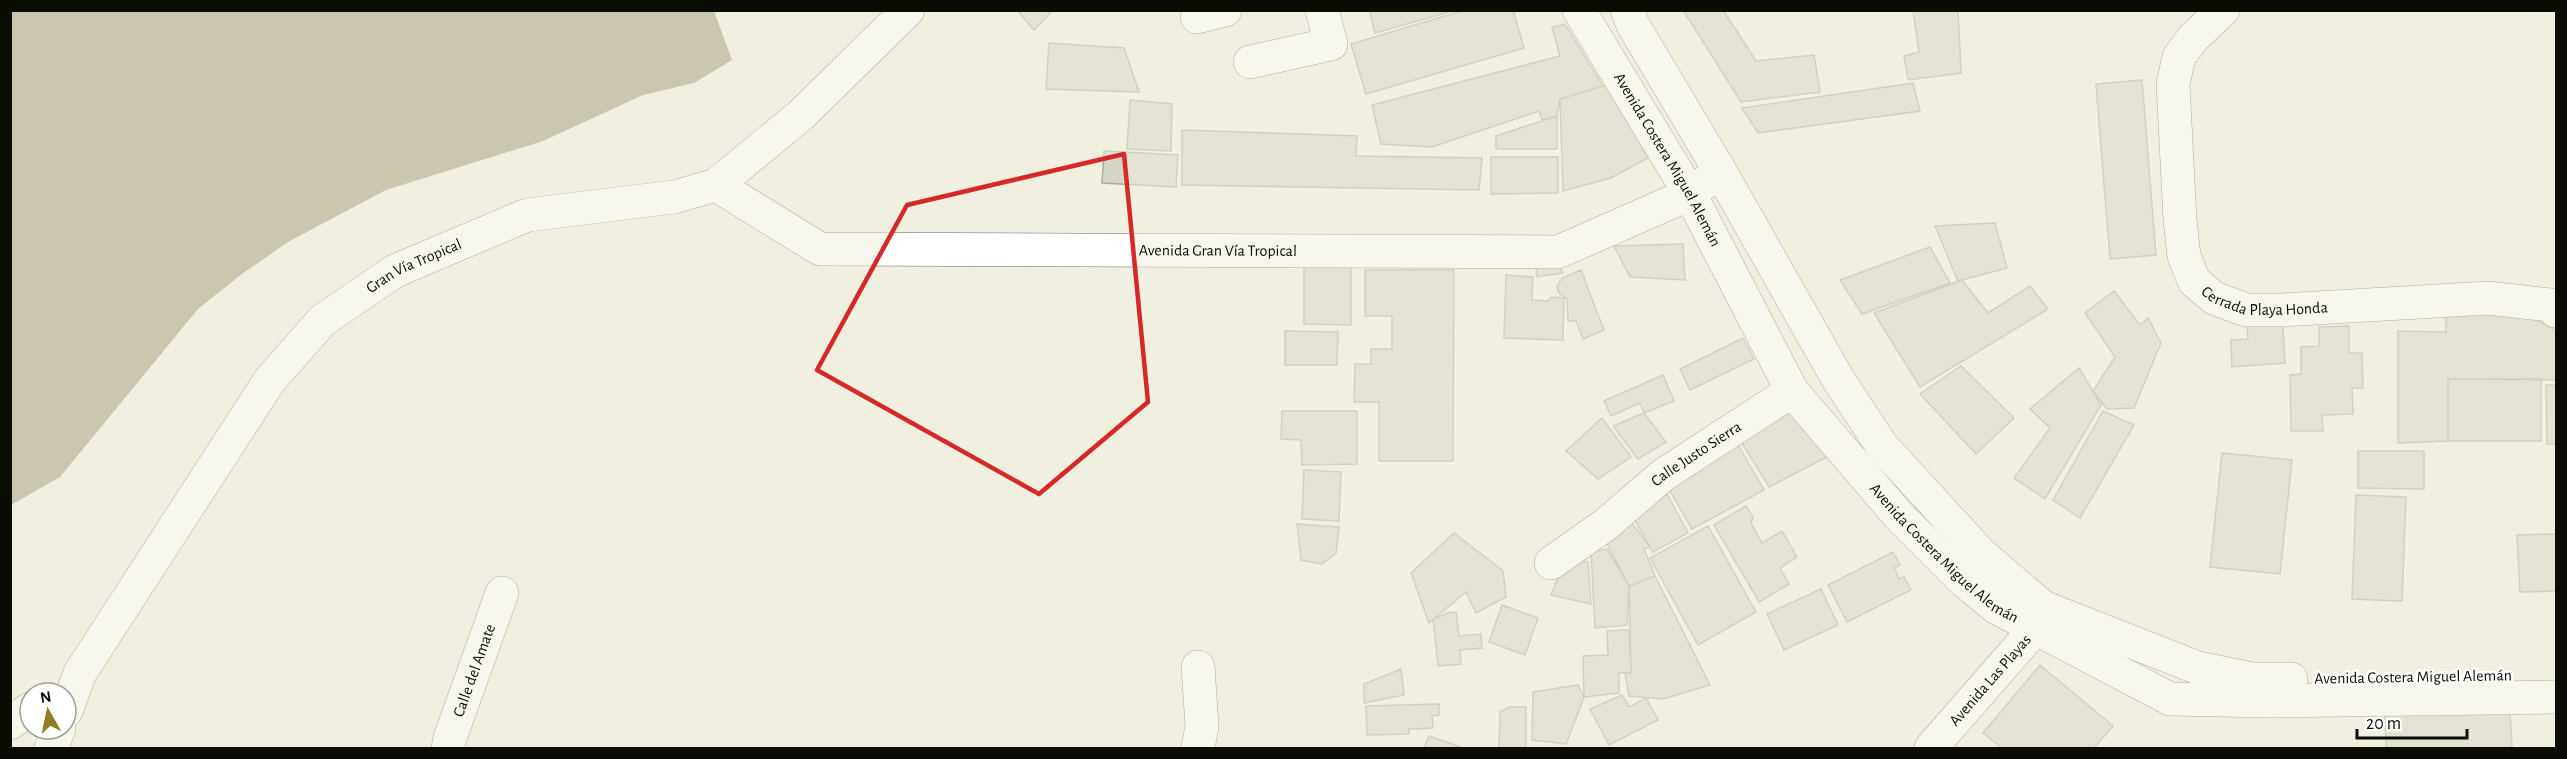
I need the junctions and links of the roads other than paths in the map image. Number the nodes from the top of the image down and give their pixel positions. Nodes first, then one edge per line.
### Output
1 (908, 10) edge
2 (1322, 10) edge
3 (1579, 10) edge
4 (1627, 10) edge
5 (2223, 10) edge
6 (1250, 62) dead end
7 (1720, 171) junction
8 (716, 185) junction
9 (1690, 194) junction
10 (2556, 311) edge
11 (1792, 391) junction
12 (1551, 563) dead end
13 (502, 593) dead end
14 (2038, 618) junction
15 (1198, 667) dead end
16 (80, 673) junction
17 (2556, 674) edge
18 (69, 681) edge
19 (77, 681) edge
20 (2556, 697) edge
21 (1200, 737) edge
22 (448, 748) edge
23 (1931, 748) edge

1 - 8 main road, Gran Vía Tropical
2 - 6 main road
3 - 9 main road, Avenida Costera Miguel Alemán
4 - 7 main road, Avenida Costera Miguel Alemán
5 - 10 main road, Cerrada Playa Honda
7 - 9 main road, Avenida Gran Vía Tropical
7 - 14 main road, Avenida Costera Miguel Alemán
8 - 9 main road, Avenida Gran Vía Tropical
8 - 16 main road, Gran Vía Tropical
9 - 11 main road, Avenida Costera Miguel Alemán
11 - 12 main road, Calle Justo Sierra
11 - 14 main road, Avenida Costera Miguel Alemán
13 - 22 main road, Calle del Amate
14 - 17 main road, Avenida Costera Miguel Alemán
14 - 20 main road, Avenida Costera Miguel Alemán
14 - 23 main road, Avenida Las Playas
15 - 21 main road
16 - 18 main road
16 - 19 main road, Gran Vía Tropical

